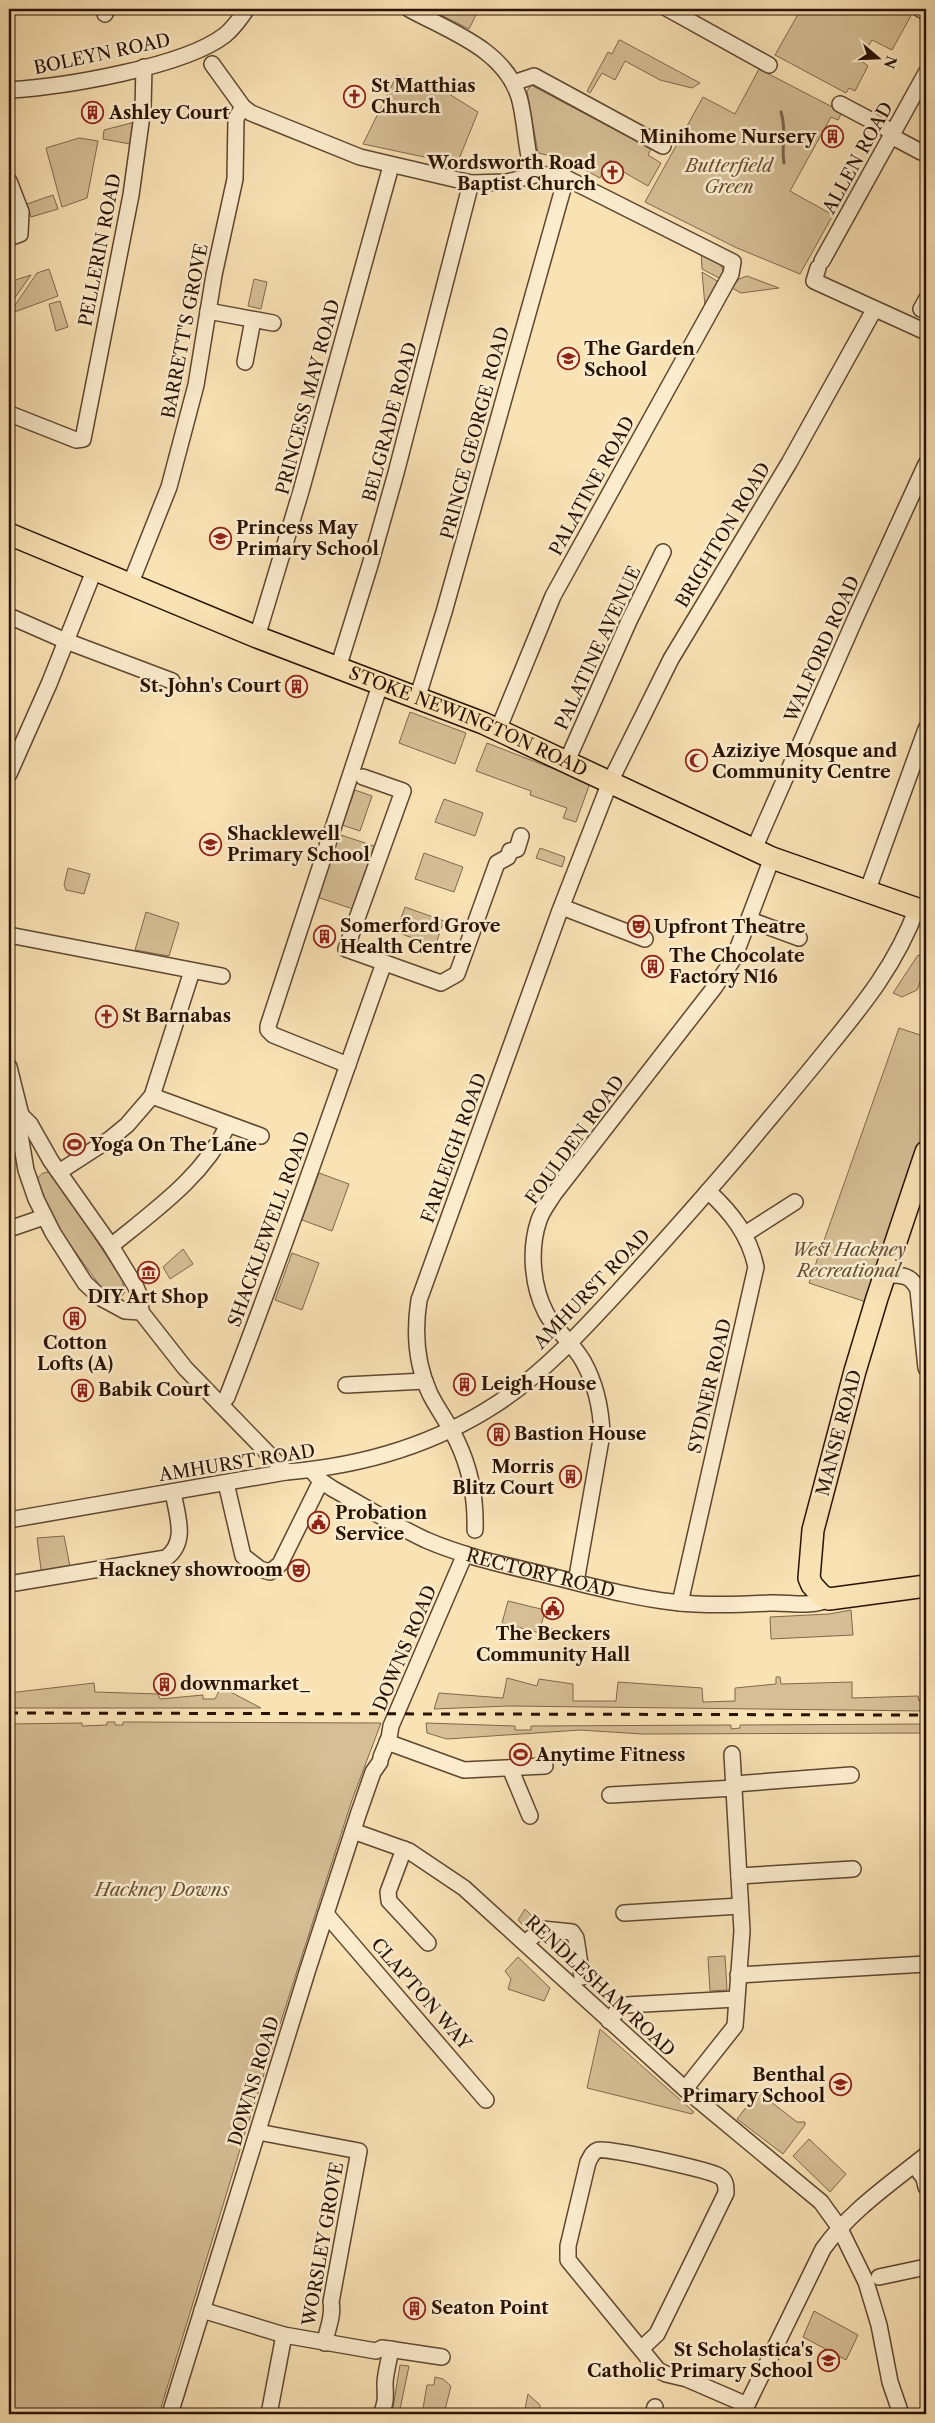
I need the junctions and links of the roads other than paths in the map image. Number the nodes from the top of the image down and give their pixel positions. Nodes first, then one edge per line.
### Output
1 (247, 9) edge
2 (409, 9) edge
3 (668, 9) edge
4 (920, 9) edge
5 (926, 12) edge
6 (767, 59) dead end
7 (212, 64) dead end
8 (144, 67) junction
9 (926, 73) edge
10 (513, 83) junction
11 (9, 90) edge
12 (840, 104) dead end
13 (243, 107) junction
14 (892, 134) junction
15 (663, 146) dead end
16 (921, 152) dead end
17 (530, 161) dead end
18 (391, 166) junction
19 (566, 178) junction
20 (9, 181) edge
21 (471, 183) junction
22 (9, 238) edge
23 (874, 310) junction
24 (208, 311) junction
25 (253, 320) junction
26 (273, 323) dead end
27 (926, 332) edge
28 (245, 362) dead end
29 (10, 414) edge
30 (926, 464) edge
31 (9, 534) edge
32 (664, 552) dead end
33 (94, 571) junction
34 (130, 585) junction
35 (9, 616) edge
36 (257, 637) junction
37 (66, 641) junction
38 (338, 668) junction
39 (172, 681) dead end
40 (380, 685) junction
41 (417, 698) junction
42 (926, 729) edge
43 (498, 730) junction
44 (567, 761) junction
45 (11, 765) edge
46 (363, 777) dead end
47 (610, 782) junction
48 (521, 836) dead end
49 (763, 854) junction
50 (867, 892) junction
51 (562, 907) junction
52 (922, 910) edge
53 (750, 920) junction
54 (9, 935) edge
55 (799, 938) dead end
56 (645, 939) dead end
57 (384, 963) junction
58 (192, 971) junction
59 (222, 976) dead end
60 (348, 1065) junction
61 (9, 1068) edge
62 (152, 1096) junction
63 (21, 1115) junction
64 (228, 1125) junction
65 (261, 1136) dead end
66 (926, 1152) edge
67 (56, 1168) junction
68 (27, 1174) junction
69 (708, 1191) junction
70 (795, 1202) dead end
71 (44, 1217) junction
72 (9, 1229) edge
73 (745, 1234) junction
74 (111, 1246) junction
75 (883, 1283) junction
76 (136, 1287) junction
77 (115, 1307) junction
78 (141, 1312) junction
79 (924, 1334) edge
80 (571, 1343) junction
81 (926, 1368) edge
82 (425, 1381) junction
83 (346, 1385) dead end
84 (220, 1405) junction
85 (451, 1431) junction
86 (286, 1472) junction
87 (316, 1476) junction
88 (226, 1483) junction
89 (173, 1492) junction
90 (9, 1520) edge
91 (474, 1530) dead end
92 (465, 1554) junction
93 (809, 1578) junction
94 (576, 1582) junction
95 (9, 1584) edge
96 (926, 1586) edge
97 (829, 1599) junction
98 (793, 1602) junction
99 (680, 1603) junction
100 (388, 1742) junction
101 (732, 1754) dead end
102 (545, 1766) dead end
103 (510, 1768) junction
104 (851, 1776) dead end
105 (734, 1786) junction
106 (610, 1795) dead end
107 (530, 1816) dead end
108 (353, 1831) junction
109 (404, 1849) junction
110 (853, 1869) dead end
111 (739, 1876) junction
112 (740, 1906) junction
113 (624, 1913) dead end
114 (326, 1914) junction
115 (428, 1943) dead end
116 (525, 1943) junction
117 (579, 1960) junction
118 (926, 1964) edge
119 (738, 1975) junction
120 (562, 1976) junction
121 (582, 1977) dead end
122 (736, 1999) junction
123 (609, 2021) junction
124 (685, 2089) junction
125 (486, 2100) dead end
126 (258, 2132) junction
127 (926, 2155) edge
128 (914, 2165) junction
129 (926, 2187) edge
130 (839, 2227) junction
131 (926, 2267) edge
132 (879, 2277) dead end
133 (202, 2310) junction
134 (284, 2335) junction
135 (325, 2342) junction
136 (640, 2349) junction
137 (391, 2350) junction
138 (442, 2356) dead end
139 (745, 2410) edge
140 (170, 2414) edge
141 (269, 2414) edge
142 (381, 2414) edge
143 (901, 2414) edge

1 - 8 street, BOLEYN ROAD
2 - 10 street
3 - 6 street
4 - 5 street
7 - 13 street
8 - 11 street, BOLEYN ROAD
8 - 29 street, PELLERIN ROAD
9 - 14 street, ALLEN ROAD
10 - 15 street
10 - 17 street
12 - 14 street
13 - 18 street, PALATINE ROAD
13 - 24 street, BARRETT'S GROVE
14 - 16 street
14 - 23 street, ALLEN ROAD
18 - 21 street, PALATINE ROAD
18 - 36 street, PRINCESS MAY ROAD
19 - 21 street, PALATINE ROAD
19 - 41 street, PRINCE GEORGE ROAD
19 - 43 street, PALATINE ROAD
20 - 22 street
21 - 38 street, BELGRADE ROAD
23 - 27 street
23 - 47 street, BRIGHTON ROAD
24 - 25 street
24 - 34 street, BARRETT'S GROVE
25 - 26 street
25 - 28 street
30 - 49 street, WALFORD ROAD
31 - 33 highway, STOKE NEWINGTON ROAD
32 - 44 street, PALATINE AVENUE
33 - 34 highway, STOKE NEWINGTON ROAD
33 - 37 street
34 - 36 highway, STOKE NEWINGTON ROAD
35 - 37 street
36 - 38 highway, STOKE NEWINGTON ROAD
37 - 39 street
37 - 45 street
38 - 40 highway, STOKE NEWINGTON ROAD
40 - 41 highway, STOKE NEWINGTON ROAD
40 - 60 street
41 - 43 highway, STOKE NEWINGTON ROAD
42 - 50 street
43 - 44 highway, STOKE NEWINGTON ROAD
44 - 47 highway, STOKE NEWINGTON ROAD
46 - 57 street
47 - 49 highway, STOKE NEWINGTON ROAD
47 - 51 street, FARLEIGH ROAD
48 - 57 street
49 - 50 highway, STOKE NEWINGTON ROAD
49 - 53 street, FOULDEN ROAD
50 - 52 highway, STOKE NEWINGTON ROAD
51 - 56 street
51 - 82 street, FARLEIGH ROAD
52 - 69 street, AMHURST ROAD
53 - 55 street
53 - 80 street, FOULDEN ROAD
54 - 58 street
57 - 60 street, SHACKLEWELL ROAD
58 - 59 street
58 - 62 street
60 - 84 street, SHACKLEWELL ROAD
61 - 63 street
62 - 64 street
62 - 67 street
63 - 67 street
63 - 68 street
64 - 65 street
64 - 74 street
66 - 75 highway, MANSE ROAD
67 - 68 street
67 - 74 street
68 - 71 street
69 - 73 street, SYDNER ROAD
69 - 80 street, AMHURST ROAD
70 - 73 street
71 - 72 street
71 - 77 street
73 - 99 street, SYDNER ROAD
74 - 76 street
75 - 79 street
75 - 93 highway, MANSE ROAD
76 - 77 street
76 - 78 street
77 - 78 street
78 - 84 street
79 - 81 street
80 - 85 street, AMHURST ROAD
80 - 94 street, FOULDEN ROAD
82 - 83 street
82 - 85 street, FARLEIGH ROAD
84 - 86 street
85 - 87 street, AMHURST ROAD
85 - 91 street, FARLEIGH ROAD
86 - 87 street, AMHURST ROAD
86 - 88 street, AMHURST ROAD
87 - 88 street
87 - 92 street, RECTORY ROAD
88 - 89 street, AMHURST ROAD
89 - 90 street, AMHURST ROAD
89 - 95 street
92 - 94 street, RECTORY ROAD
92 - 100 street, DOWNS ROAD
93 - 97 highway
93 - 98 street
94 - 99 street, RECTORY ROAD
96 - 97 highway, RECTORY ROAD
97 - 98 street, RECTORY ROAD
98 - 99 street, RECTORY ROAD
100 - 103 street
100 - 108 street, DOWNS ROAD
101 - 105 street
102 - 103 street
103 - 107 street
104 - 105 street
105 - 106 street
105 - 111 street
108 - 109 street, RENDLESHAM ROAD
108 - 114 street, DOWNS ROAD
109 - 115 street
109 - 116 street, RENDLESHAM ROAD
110 - 111 street
111 - 112 street
112 - 113 street
112 - 119 street
114 - 125 street, CLAPTON WAY
114 - 126 street, DOWNS ROAD
116 - 117 street
116 - 120 street, RENDLESHAM ROAD
117 - 120 street
117 - 121 street
118 - 119 street
119 - 122 street
120 - 123 street, RENDLESHAM ROAD
122 - 123 street
122 - 124 street
123 - 124 street, RENDLESHAM ROAD
124 - 130 street, RENDLESHAM ROAD
126 - 133 street, DOWNS ROAD
126 - 135 street, WORSLEY GROVE
127 - 128 street
128 - 129 street
128 - 130 street
130 - 139 street
130 - 143 street, RENDLESHAM ROAD
131 - 132 street
133 - 134 street
133 - 140 street, DOWNS ROAD
134 - 135 street
134 - 141 street
135 - 137 street
136 - 136 street
136 - 139 street
137 - 138 street
137 - 142 street

